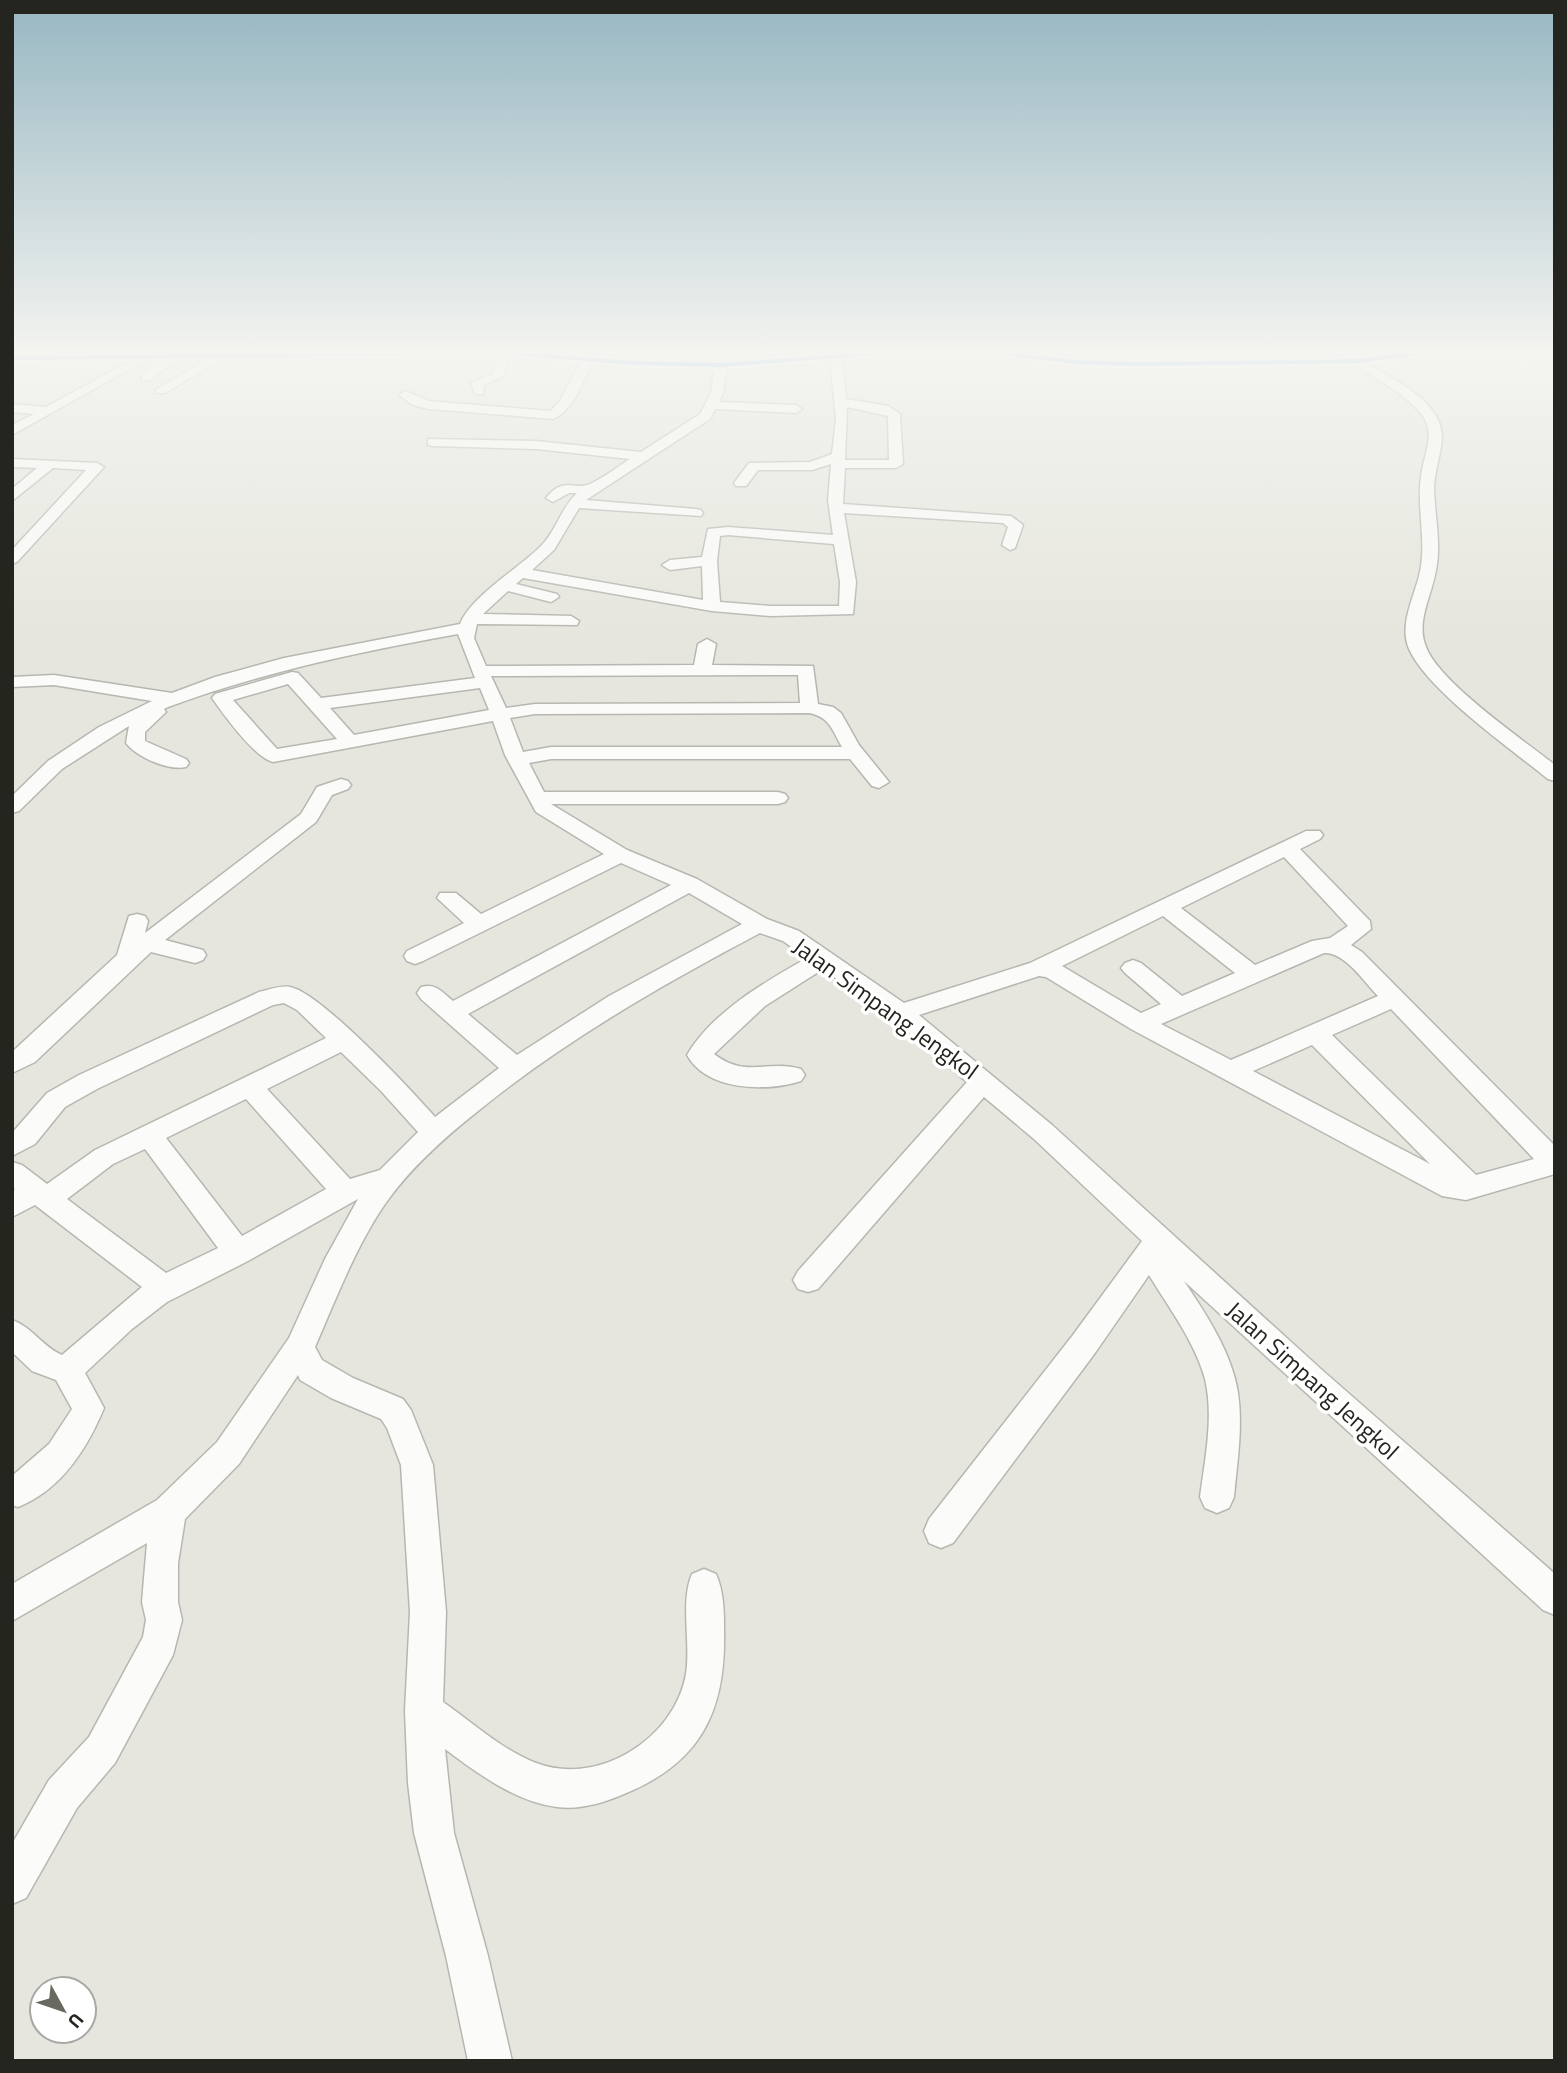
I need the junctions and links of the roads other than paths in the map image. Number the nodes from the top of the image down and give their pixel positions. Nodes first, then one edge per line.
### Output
1 (552, 447) edge
2 (659, 447) edge
3 (840, 447) edge
4 (896, 447) edge
5 (1434, 447) edge
6 (643, 457) junction
7 (12, 463) edge
8 (50, 464) junction
9 (839, 464) junction
10 (741, 483) dead end
11 (590, 490) junction
12 (12, 497) edge
13 (553, 498) dead end
14 (571, 508) junction
15 (836, 508) junction
16 (695, 513) dead end
17 (587, 520) dead end
18 (841, 540) junction
19 (1010, 545) dead end
20 (12, 559) edge
21 (709, 561) junction
22 (670, 565) dead end
23 (520, 573) junction
24 (504, 586) junction
25 (551, 597) dead end
26 (712, 606) junction
27 (571, 621) dead end
28 (468, 623) junction
29 (707, 644) dead end
30 (636, 647) dead end
31 (702, 669) junction
32 (632, 670) junction
33 (483, 677) junction
34 (12, 682) edge
35 (424, 690) junction
36 (174, 699) junction
37 (318, 704) junction
38 (809, 708) junction
39 (500, 715) junction
40 (442, 725) junction
41 (350, 742) junction
42 (856, 753) junction
43 (517, 760) junction
44 (179, 763) dead end
45 (1555, 775) edge
46 (879, 782) dead end
47 (341, 785) dead end
48 (537, 798) junction
49 (778, 798) dead end
50 (12, 807) edge
51 (1313, 835) dead end
52 (1287, 848) junction
53 (620, 855) junction
54 (689, 884) junction
55 (448, 898) dead end
56 (1164, 906) junction
57 (137, 921) dead end
58 (479, 924) junction
59 (759, 924) junction
60 (149, 944) junction
61 (1335, 945) junction
62 (195, 955) dead end
63 (415, 956) dead end
64 (128, 958) junction
65 (824, 958) junction
66 (1038, 968) junction
67 (1133, 968) dead end
68 (1252, 975) junction
69 (429, 993) dead end
70 (1394, 998) junction
71 (1180, 1007) junction
72 (452, 1012) junction
73 (900, 1013) junction
74 (1140, 1023) junction
75 (1315, 1032) junction
76 (342, 1041) junction
77 (12, 1063) edge
78 (516, 1068) junction
79 (1230, 1071) junction
80 (792, 1075) dead end
81 (984, 1080) junction
82 (249, 1086) junction
83 (434, 1133) junction
84 (149, 1135) junction
85 (12, 1146) edge
86 (12, 1172) edge
87 (388, 1179) junction
88 (1471, 1188) junction
89 (345, 1192) junction
90 (42, 1194) junction
91 (12, 1206) edge
92 (1154, 1245) junction
93 (238, 1253) junction
94 (808, 1280) dead end
95 (166, 1289) junction
96 (12, 1333) edge
97 (300, 1347) junction
98 (67, 1370) junction
99 (18, 1491) dead end
100 (1217, 1497) dead end
101 (169, 1511) junction
102 (941, 1531) dead end
103 (704, 1586) dead end
104 (1555, 1598) edge
105 (12, 1604) edge
106 (424, 1711) junction
107 (12, 1884) edge
108 (490, 2061) edge

1 - 6 street
2 - 6 street
3 - 9 street
4 - 9 street
5 - 45 street
6 - 11 street
7 - 8 street
8 - 12 street
8 - 20 street
9 - 10 street
9 - 15 street
11 - 13 street
11 - 14 street
14 - 16 street
14 - 17 street
14 - 23 street
15 - 18 street
15 - 19 street
18 - 21 street
18 - 26 street
21 - 22 street
21 - 26 street
23 - 24 street
23 - 26 street
24 - 25 street
24 - 28 street
27 - 28 street
28 - 33 street, Jalan Simpang Jengkol
28 - 36 street
29 - 31 street
30 - 32 street
31 - 32 street
31 - 38 street
32 - 33 street
33 - 35 street
33 - 39 street, Jalan Simpang Jengkol
34 - 36 street
35 - 37 street
35 - 40 street
36 - 44 street
36 - 50 street
37 - 41 street
37 - 41 street
38 - 39 street
38 - 42 street
39 - 40 street
39 - 43 street, Jalan Simpang Jengkol
40 - 41 street
42 - 43 street
42 - 46 street
43 - 48 street, Jalan Simpang Jengkol
47 - 60 street
48 - 49 street
48 - 53 street, Jalan Simpang Jengkol
51 - 52 street
52 - 56 street
52 - 61 street
53 - 54 street, Jalan Simpang Jengkol
53 - 58 street
54 - 59 street, Jalan Simpang Jengkol
54 - 72 street
55 - 58 street
56 - 66 street
56 - 68 street
57 - 64 street
58 - 63 street
59 - 65 street, Jalan Simpang Jengkol
59 - 78 street
60 - 62 street
60 - 64 street
61 - 68 street
61 - 70 street
64 - 77 street
65 - 73 street, Jalan Simpang Jengkol
65 - 80 street
66 - 73 street
66 - 74 street
67 - 71 street
68 - 71 street
69 - 72 street
70 - 75 street
70 - 88 street
71 - 74 street
72 - 78 street
73 - 81 street, Jalan Simpang Jengkol
74 - 79 street
75 - 79 street
75 - 88 street
76 - 82 street
76 - 83 street
76 - 85 street
78 - 83 street
79 - 88 street
81 - 92 street, Jalan Simpang Jengkol
81 - 94 street
82 - 84 street
82 - 89 street
83 - 87 street
84 - 90 street
84 - 93 street
86 - 90 street
87 - 89 street
87 - 97 street
89 - 93 street
90 - 91 street
90 - 95 street
92 - 100 street
92 - 102 street
92 - 104 street, Jalan Simpang Jengkol
93 - 95 street
95 - 98 street
96 - 98 street
97 - 101 street
97 - 106 street
98 - 99 street
101 - 105 street
101 - 107 street
103 - 106 street
106 - 108 street

